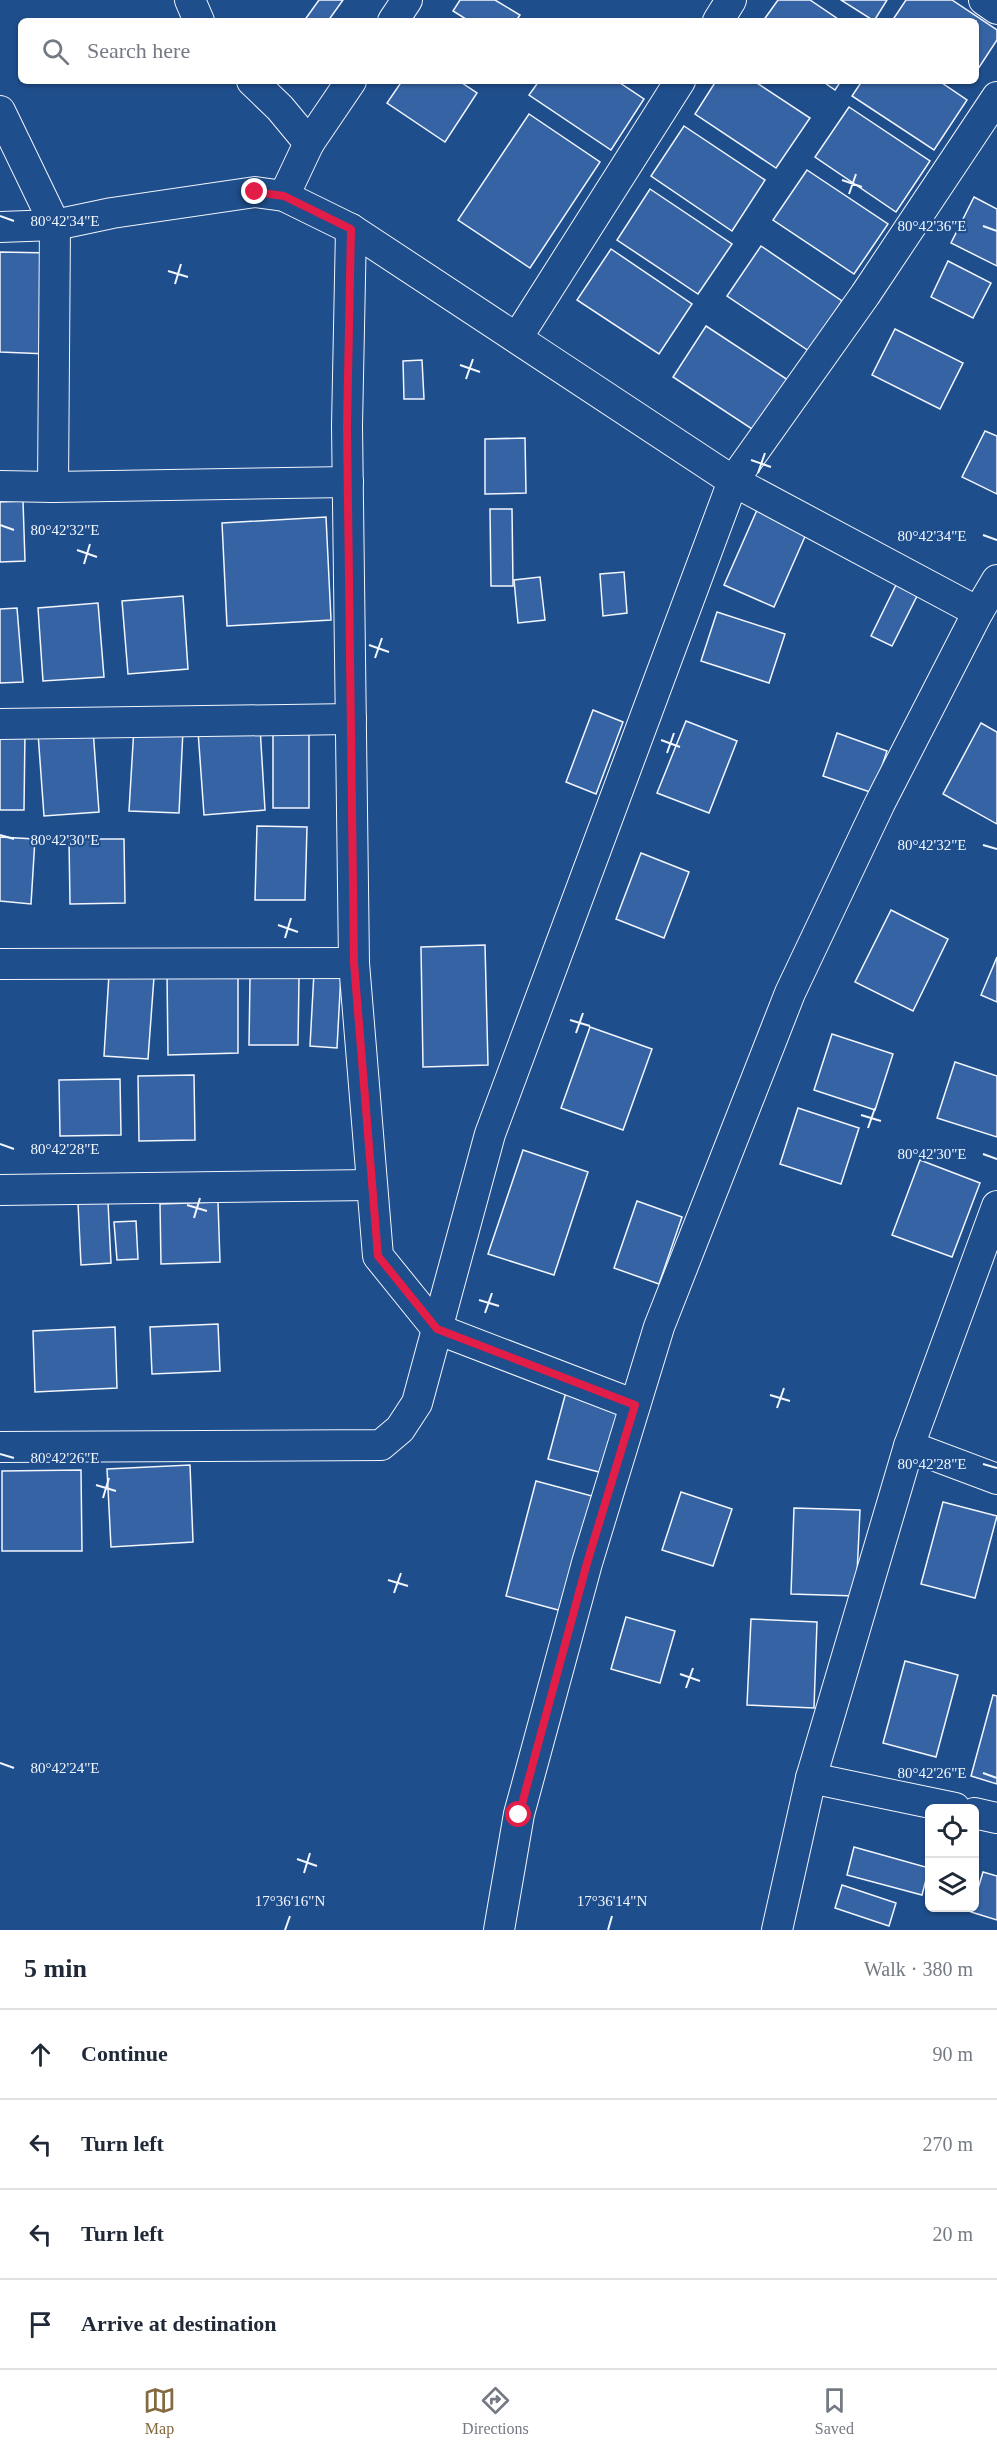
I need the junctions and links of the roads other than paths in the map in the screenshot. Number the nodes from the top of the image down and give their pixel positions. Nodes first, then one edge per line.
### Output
1 (190, 0) edge
2 (407, 0) edge
3 (731, 0) edge
4 (984, 0) edge
5 (997, 9) edge
6 (198, 18) edge
7 (395, 18) edge
8 (720, 18) edge
9 (255, 84) edge
10 (349, 84) edge
11 (678, 84) edge
12 (997, 97) edge
13 (0, 111) edge
14 (309, 143) junction
15 (284, 196) junction
16 (55, 225) junction
17 (0, 227) edge
18 (351, 229) junction
19 (517, 338) junction
20 (733, 481) junction
21 (348, 482) junction
22 (0, 486) edge
23 (53, 488) junction
24 (997, 580) edge
25 (978, 612) junction
26 (351, 718) junction
27 (0, 724) edge
28 (354, 963) junction
29 (0, 964) edge
30 (370, 1185) junction
31 (0, 1190) edge
32 (997, 1206) edge
33 (437, 1329) junction
34 (635, 1405) junction
35 (909, 1446) junction
36 (0, 1447) edge
37 (997, 1479) edge
38 (811, 1778) junction
39 (932, 1804) edge
40 (979, 1814) edge
41 (997, 1818) edge
42 (499, 1930) edge
43 (777, 1930) edge

1 - 6 street
2 - 7 street
3 - 8 street
4 - 5 street
9 - 14 street
10 - 14 street
11 - 19 street
12 - 20 street
13 - 16 street
14 - 15 street
15 - 16 street
15 - 18 street
16 - 17 street
16 - 23 street
18 - 19 street
18 - 21 street
19 - 20 street
20 - 25 street
20 - 33 street
21 - 23 street
21 - 26 street
22 - 23 street
24 - 25 street
25 - 34 street
26 - 27 street
26 - 28 street
28 - 29 street
28 - 30 street
30 - 31 street
30 - 33 street
32 - 35 street
33 - 34 street
33 - 36 street
34 - 42 street
35 - 37 street
35 - 38 street
38 - 39 street
38 - 43 street
40 - 41 street

